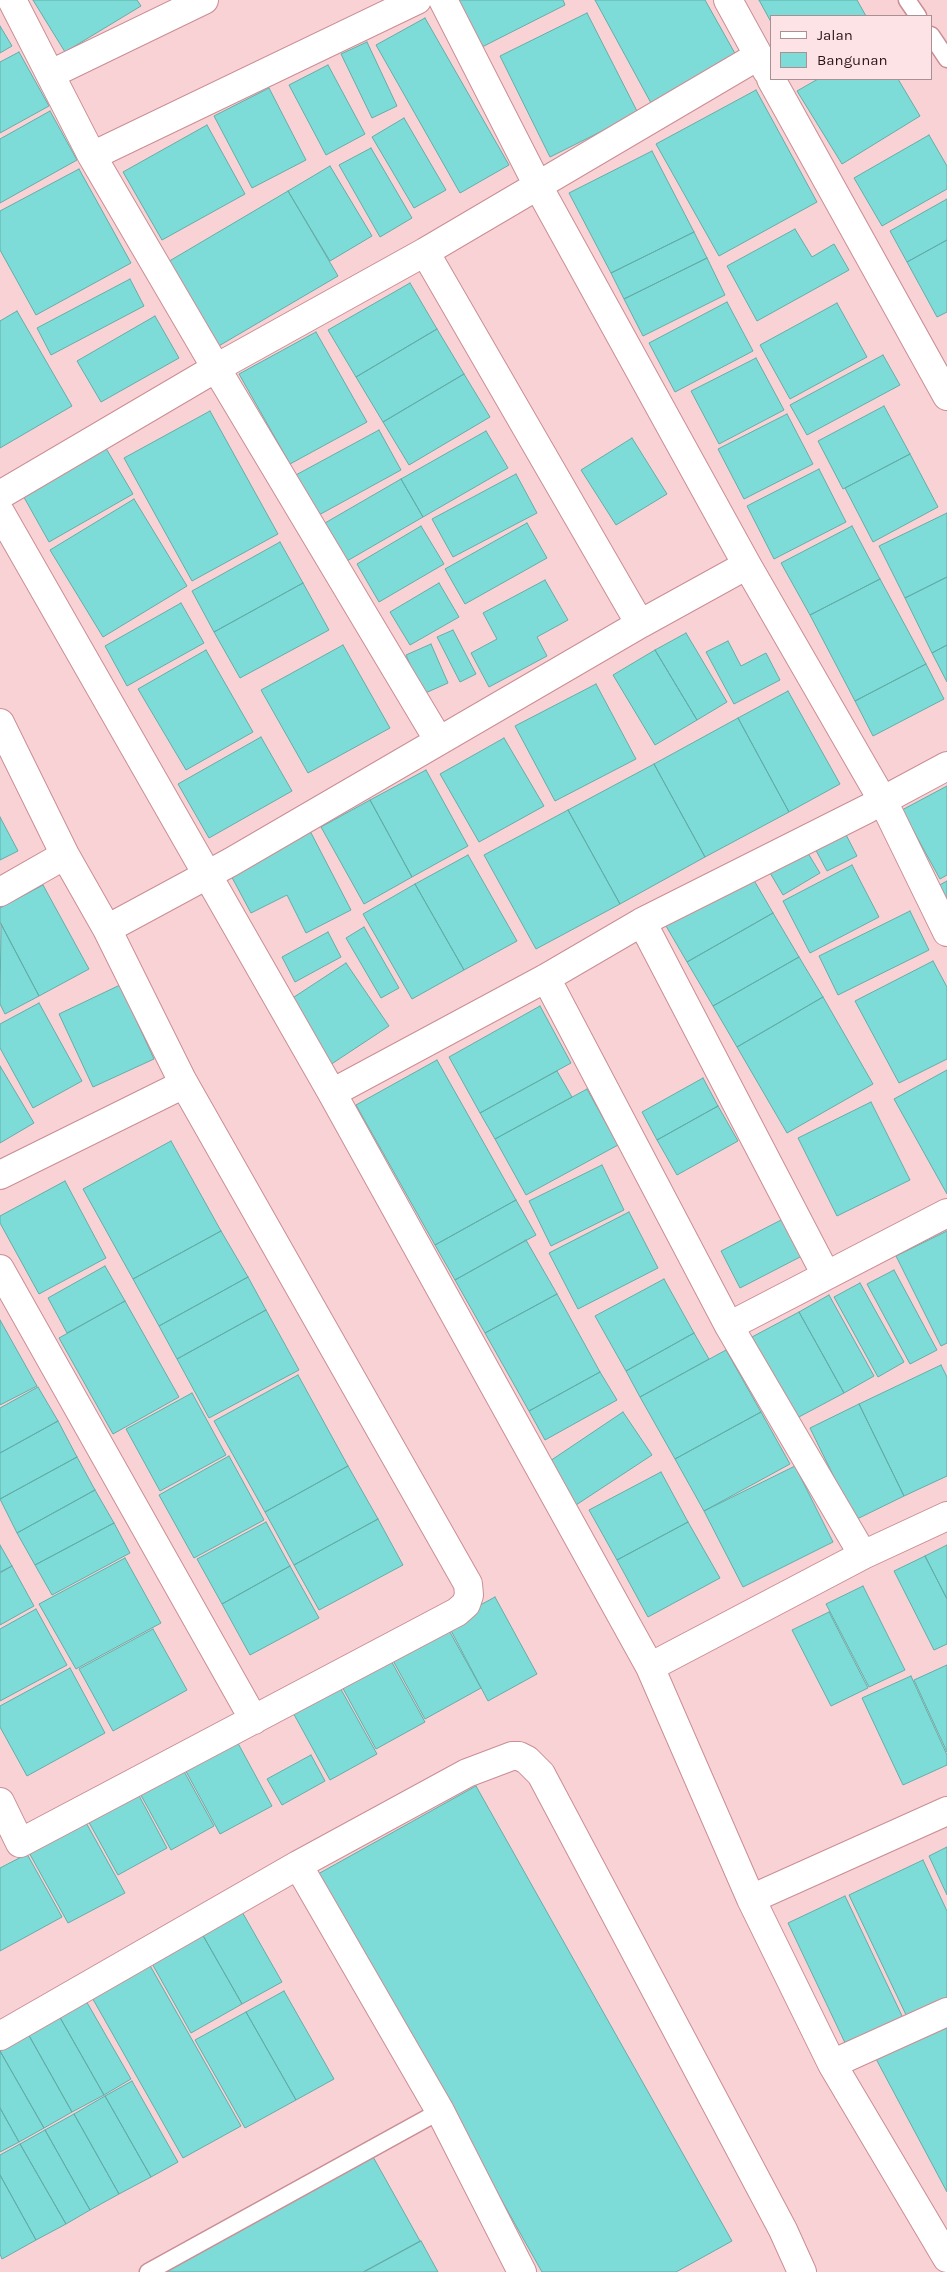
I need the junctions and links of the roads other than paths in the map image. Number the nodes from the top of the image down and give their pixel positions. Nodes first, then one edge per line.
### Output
1 (12, 0) edge
2 (204, 0) edge
3 (417, 0) edge
4 (443, 0) edge
5 (728, 0) edge
6 (907, 0) edge
7 (917, 15) edge
8 (932, 36) edge
9 (947, 59) edge
10 (767, 71) edge
11 (51, 74) junction
12 (772, 80) edge
13 (92, 156) junction
14 (538, 186) junction
15 (425, 252) junction
16 (216, 368) junction
17 (947, 396) edge
18 (0, 495) edge
19 (0, 512) edge
20 (747, 565) junction
21 (640, 624) junction
22 (0, 723) edge
23 (439, 741) junction
24 (947, 766) edge
25 (883, 800) junction
26 (65, 856) junction
27 (202, 878) junction
28 (0, 892) edge
29 (642, 922) junction
30 (107, 929) junction
31 (947, 932) edge
32 (546, 978) junction
33 (184, 1084) junction
34 (332, 1093) junction
35 (0, 1175) edge
36 (947, 1213) edge
37 (0, 1269) edge
38 (826, 1275) junction
39 (729, 1326) junction
40 (947, 1516) edge
41 (862, 1554) junction
42 (650, 1666) junction
43 (254, 1720) junction
44 (0, 1802) edge
45 (947, 1811) edge
46 (298, 1865) junction
47 (751, 1899) junction
48 (947, 2012) edge
49 (0, 2036) edge
50 (832, 2064) junction
51 (440, 2112) junction
52 (947, 2258) edge
53 (148, 2272) edge
54 (522, 2272) edge
55 (802, 2272) edge

1 - 11 street
2 - 11 street
3 - 13 street
4 - 14 street
5 - 10 street
6 - 7 lane
8 - 9 lane
10 - 14 street
11 - 13 street
12 - 17 street
13 - 16 street
14 - 15 street
14 - 20 street
15 - 16 street
15 - 21 street
16 - 18 street
16 - 23 street
19 - 27 street
20 - 21 street
20 - 25 street
21 - 23 street
22 - 26 street
23 - 27 street
24 - 25 street
25 - 29 street
25 - 31 street
26 - 28 street
26 - 30 street
27 - 30 street
27 - 34 street
29 - 32 street
29 - 38 street
30 - 33 street
32 - 34 street
32 - 39 street
33 - 35 street
33 - 43 street
34 - 42 street
36 - 38 street
37 - 43 street
38 - 39 street
39 - 41 street
40 - 41 street
41 - 42 street
42 - 47 street
43 - 44 street
45 - 47 street
46 - 49 street
46 - 51 street
46 - 55 street
47 - 50 street
48 - 50 street
50 - 52 street
51 - 53 lane
51 - 54 street

